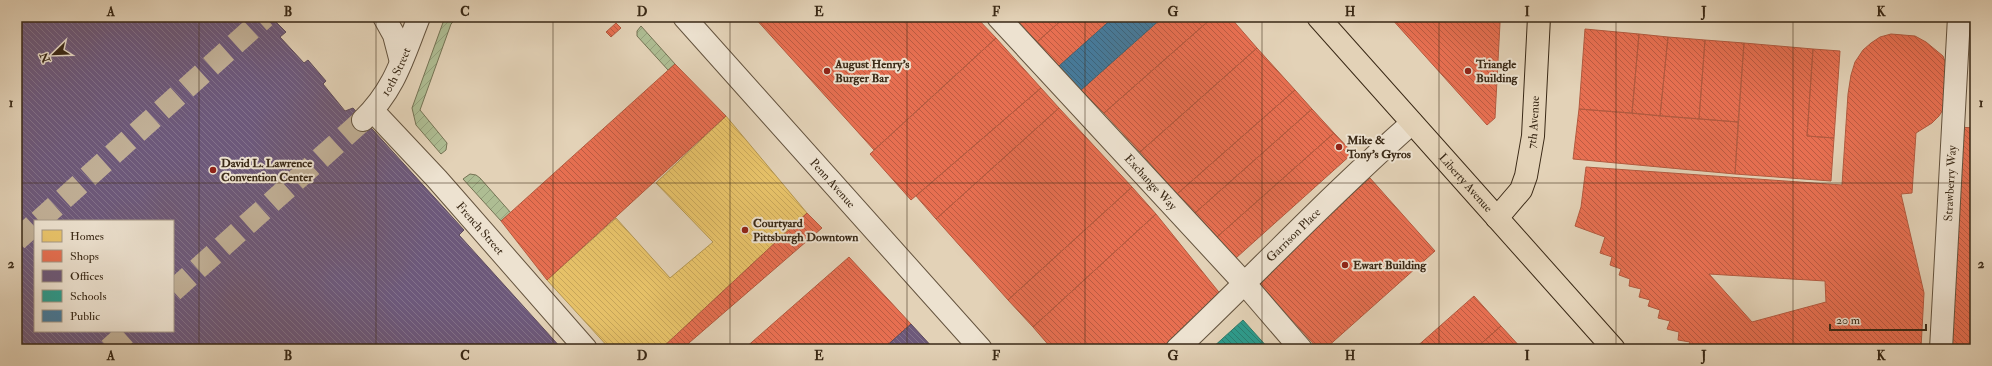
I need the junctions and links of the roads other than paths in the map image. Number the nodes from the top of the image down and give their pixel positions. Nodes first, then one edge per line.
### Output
1 (384, 17) edge
2 (419, 17) edge
3 (684, 17) edge
4 (998, 17) edge
5 (1318, 17) edge
6 (1539, 17) edge
7 (1959, 17) edge
8 (401, 62) junction
9 (368, 115) joint
10 (1412, 123) junction
11 (1497, 218) junction
12 (1245, 284) junction
13 (586, 349) edge
14 (981, 349) edge
15 (1177, 349) edge
16 (1300, 349) edge
17 (1614, 349) edge
18 (1941, 349) edge

1 - 8 street
2 - 8 street, 10th Street
3 - 14 street, Penn Avenue
4 - 12 street, Exchange Way
5 - 10 main road, Liberty Avenue
6 - 11 main road, 7th Avenue
7 - 18 street, Strawberry Way
8 - 9 street, 10th Street
9 - 13 street, French Street
10 - 11 main road, Liberty Avenue
10 - 12 street, Garrison Place
11 - 17 main road, Liberty Avenue
12 - 15 street, Garrison Place
12 - 16 street, Exchange Way

